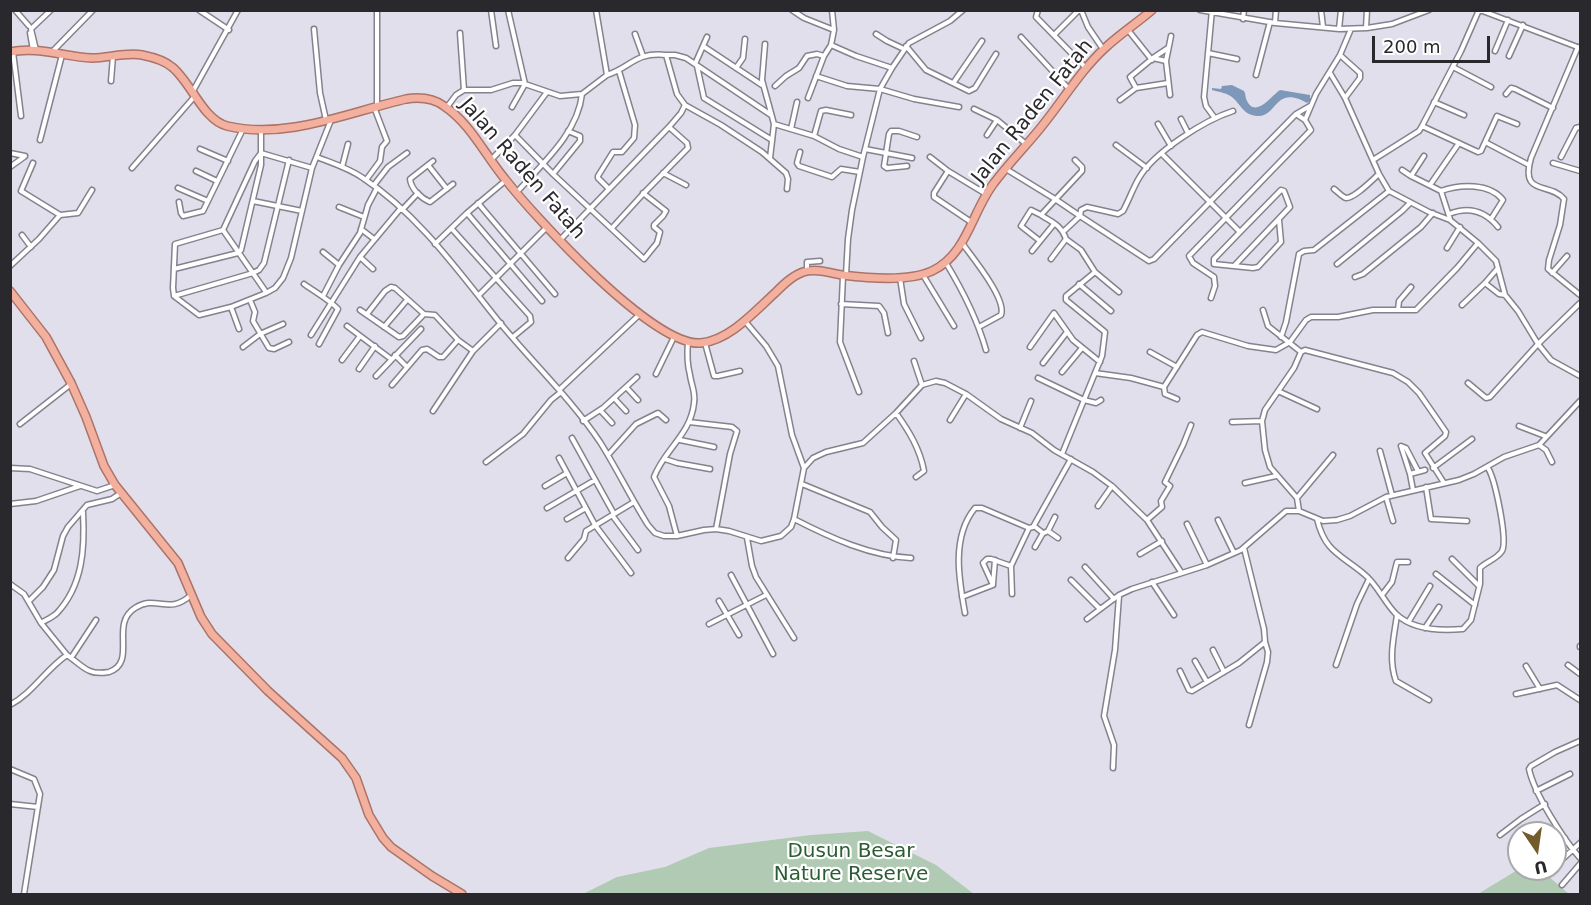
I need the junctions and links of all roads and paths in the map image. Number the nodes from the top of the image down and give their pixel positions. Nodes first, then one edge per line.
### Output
1 (15, 10) edge
2 (51, 10) edge
3 (199, 10) edge
4 (238, 10) edge
5 (377, 10) edge
6 (491, 10) edge
7 (508, 10) edge
8 (596, 10) edge
9 (792, 10) edge
10 (832, 10) edge
11 (963, 10) edge
12 (1038, 10) edge
13 (1080, 10) edge
14 (1152, 10) edge
15 (1200, 10) edge
16 (1244, 10) edge
17 (1276, 10) edge
18 (1321, 10) edge
19 (1341, 10) edge
20 (1367, 10) edge
21 (1430, 10) edge
22 (1479, 10) edge
23 (91, 11) edge
24 (1212, 12) edge
25 (1416, 13) edge
26 (1243, 19) junction
27 (1508, 20) junction
28 (1273, 23) junction
29 (1522, 25) junction
30 (1323, 27) junction
31 (30, 28) junction
32 (1366, 28) junction
33 (314, 29) dead end
34 (1127, 29) junction
35 (1339, 29) junction
36 (1352, 29) junction
37 (229, 30) junction
38 (834, 30) junction
39 (460, 33) dead end
40 (635, 34) dead end
41 (876, 34) dead end
42 (1055, 34) junction
43 (1171, 36) dead end
44 (707, 37) dead end
45 (1021, 37) dead end
46 (745, 39) dead end
47 (981, 41) dead end
48 (765, 44) dead end
49 (831, 45) junction
50 (496, 46) dead end
51 (703, 46) junction
52 (1169, 47) junction
53 (1579, 47) edge
54 (905, 48) junction
55 (1104, 49) junction
56 (34, 50) junction
57 (1495, 51) dead end
58 (12, 52) edge
59 (51, 53) junction
60 (1208, 53) junction
61 (996, 54) dead end
62 (62, 55) junction
63 (666, 55) junction
64 (1340, 55) junction
65 (643, 56) junction
66 (824, 56) junction
67 (1509, 56) dead end
68 (113, 57) junction
69 (1153, 59) junction
70 (1237, 59) dead end
71 (1166, 61) junction
72 (696, 64) junction
73 (1453, 67) junction
74 (736, 68) junction
75 (892, 68) junction
76 (1087, 69) junction
77 (619, 71) junction
78 (1330, 73) junction
79 (607, 75) junction
80 (1256, 75) dead end
81 (816, 76) junction
82 (111, 81) dead end
83 (954, 82) junction
84 (1168, 83) junction
85 (525, 84) junction
86 (763, 86) junction
87 (775, 86) dead end
88 (1491, 87) dead end
89 (1136, 88) junction
90 (880, 89) junction
91 (464, 90) junction
92 (1070, 91) junction
93 (547, 92) junction
94 (194, 94) junction
95 (582, 94) junction
96 (1506, 94) dead end
97 (1170, 95) dead end
98 (808, 98) dead end
99 (1345, 98) junction
100 (1120, 99) dead end
101 (796, 102) dead end
102 (1434, 102) junction
103 (685, 105) junction
104 (1311, 105) junction
105 (376, 106) junction
106 (512, 107) dead end
107 (959, 107) dead end
108 (447, 108) junction
109 (1552, 108) junction
110 (974, 109) dead end
111 (1233, 111) dead end
112 (1296, 114) junction
113 (771, 115) junction
114 (851, 115) dead end
115 (1464, 115) dead end
116 (21, 116) dead end
117 (1214, 117) junction
118 (329, 119) junction
119 (1180, 119) dead end
120 (997, 120) junction
121 (1305, 120) junction
122 (774, 124) junction
123 (1158, 124) dead end
124 (1516, 124) dead end
125 (1422, 126) junction
126 (669, 128) junction
127 (1581, 128) edge
128 (244, 129) junction
129 (261, 129) junction
130 (791, 129) junction
131 (568, 131) junction
132 (1188, 133) junction
133 (515, 135) junction
134 (987, 135) dead end
135 (814, 136) junction
136 (918, 137) dead end
137 (40, 140) dead end
138 (772, 140) junction
139 (1485, 142) junction
140 (1459, 143) junction
141 (348, 144) dead end
142 (1026, 144) junction
143 (1116, 146) dead end
144 (1171, 146) junction
145 (200, 149) dead end
146 (865, 150) junction
147 (800, 152) dead end
148 (10, 153) edge
149 (261, 153) junction
150 (407, 153) dead end
151 (884, 153) junction
152 (1162, 154) junction
153 (1424, 156) dead end
154 (1561, 156) dead end
155 (317, 157) junction
156 (863, 157) junction
157 (930, 157) dead end
158 (770, 158) junction
159 (912, 158) dead end
160 (289, 160) junction
161 (491, 160) junction
162 (1074, 160) dead end
163 (1373, 160) junction
164 (228, 161) junction
165 (433, 161) dead end
166 (33, 162) dead end
167 (543, 163) junction
168 (11, 164) edge
169 (1553, 164) dead end
170 (428, 165) junction
171 (1529, 165) junction
172 (907, 166) dead end
173 (342, 167) junction
174 (132, 168) dead end
175 (312, 168) junction
176 (1147, 168) junction
177 (1006, 169) junction
178 (1402, 170) dead end
179 (196, 171) dead end
180 (948, 171) junction
181 (1581, 171) edge
182 (860, 172) junction
183 (663, 173) junction
184 (553, 174) junction
185 (1379, 174) junction
186 (1411, 176) junction
187 (366, 180) junction
188 (506, 180) junction
189 (217, 181) junction
190 (453, 184) dead end
191 (686, 185) dead end
192 (1430, 185) junction
193 (376, 187) junction
194 (178, 188) dead end
195 (447, 189) junction
196 (609, 189) junction
197 (787, 189) dead end
198 (1334, 189) dead end
199 (92, 190) dead end
200 (1389, 191) junction
201 (1441, 191) junction
202 (517, 192) junction
203 (418, 193) junction
204 (644, 193) junction
205 (986, 194) junction
206 (1055, 199) junction
207 (208, 201) junction
208 (253, 201) junction
209 (179, 202) dead end
210 (1209, 202) junction
211 (1410, 202) junction
212 (478, 203) junction
213 (278, 205) junction
214 (339, 207) dead end
215 (591, 208) junction
216 (402, 209) junction
217 (302, 211) junction
218 (1448, 212) junction
219 (467, 213) junction
220 (1433, 213) junction
221 (60, 215) junction
222 (1041, 215) junction
223 (1080, 216) junction
224 (364, 217) junction
225 (1442, 217) junction
226 (1226, 218) junction
227 (1491, 219) junction
228 (1279, 220) junction
229 (1450, 220) junction
230 (971, 222) junction
231 (1054, 224) junction
232 (547, 227) junction
233 (1460, 227) junction
234 (1498, 227) dead end
235 (612, 228) junction
236 (361, 229) junction
237 (452, 229) junction
238 (223, 230) junction
239 (1064, 231) junction
240 (1240, 232) junction
241 (22, 235) dead end
242 (374, 239) junction
243 (1066, 239) junction
244 (560, 240) junction
245 (1040, 241) junction
246 (962, 243) junction
247 (1478, 243) junction
248 (435, 244) junction
249 (31, 247) junction
250 (1447, 248) dead end
251 (1032, 251) dead end
252 (323, 252) dead end
253 (521, 252) junction
254 (238, 253) junction
255 (1568, 256) dead end
256 (360, 257) junction
257 (1050, 259) dead end
258 (820, 261) dead end
259 (511, 262) junction
260 (946, 262) junction
261 (1337, 264) dead end
262 (1235, 265) junction
263 (10, 266) edge
264 (339, 266) junction
265 (1498, 268) junction
266 (174, 269) junction
267 (373, 269) dead end
268 (807, 271) junction
269 (1095, 272) junction
270 (253, 273) junction
271 (1552, 273) junction
272 (845, 275) junction
273 (923, 275) junction
274 (1355, 277) dead end
275 (900, 278) junction
276 (496, 279) junction
277 (1485, 283) junction
278 (304, 284) dead end
279 (1079, 284) junction
280 (1411, 287) dead end
281 (10, 291) edge
282 (1119, 292) dead end
283 (266, 293) junction
284 (555, 294) dead end
285 (479, 295) junction
286 (1581, 295) edge
287 (174, 296) junction
288 (323, 296) junction
289 (1505, 296) junction
290 (1211, 298) dead end
291 (250, 300) junction
292 (407, 300) junction
293 (542, 301) dead end
294 (1581, 303) edge
295 (332, 304) junction
296 (841, 304) junction
297 (1462, 305) dead end
298 (231, 307) junction
299 (360, 310) dead end
300 (1263, 310) dead end
301 (1398, 310) junction
302 (1112, 311) dead end
303 (366, 314) junction
304 (424, 314) junction
305 (641, 314) junction
306 (744, 320) junction
307 (501, 323) junction
308 (283, 324) dead end
309 (347, 326) dead end
310 (384, 327) junction
311 (954, 327) dead end
312 (979, 327) junction
313 (421, 328) dead end
314 (239, 329) dead end
315 (1067, 332) junction
316 (888, 333) dead end
317 (260, 334) junction
318 (311, 335) dead end
319 (360, 336) junction
320 (674, 337) junction
321 (1281, 337) junction
322 (513, 338) junction
323 (921, 338) dead end
324 (458, 340) junction
325 (290, 342) dead end
326 (688, 342) junction
327 (705, 342) junction
328 (1290, 342) junction
329 (319, 344) dead end
330 (1538, 344) junction
331 (375, 346) junction
332 (243, 347) dead end
333 (1030, 347) dead end
334 (1082, 348) junction
335 (987, 350) dead end
336 (473, 351) junction
337 (1150, 352) dead end
338 (1301, 352) junction
339 (393, 357) junction
340 (342, 360) dead end
341 (914, 361) dead end
342 (1100, 362) junction
343 (1043, 363) dead end
344 (407, 367) junction
345 (1177, 367) junction
346 (359, 369) dead end
347 (740, 371) dead end
348 (1062, 372) dead end
349 (1095, 373) junction
350 (656, 374) dead end
351 (376, 376) dead end
352 (1581, 376) edge
353 (637, 377) dead end
354 (1038, 378) dead end
355 (71, 383) junction
356 (1468, 383) dead end
357 (392, 385) dead end
358 (922, 385) junction
359 (626, 387) junction
360 (1164, 387) junction
361 (560, 391) junction
362 (1278, 391) junction
363 (859, 392) dead end
364 (966, 394) junction
365 (614, 398) junction
366 (1177, 399) dead end
367 (638, 400) dead end
368 (1084, 400) junction
369 (1101, 400) dead end
370 (1031, 401) dead end
371 (1581, 401) edge
372 (1317, 409) dead end
373 (600, 410) junction
374 (432, 411) dead end
375 (626, 411) dead end
376 (896, 413) junction
377 (666, 420) dead end
378 (950, 420) dead end
379 (583, 421) junction
380 (1262, 421) junction
381 (689, 422) junction
382 (1232, 422) dead end
383 (612, 423) dead end
384 (20, 424) dead end
385 (1191, 425) dead end
386 (1519, 426) dead end
387 (1020, 428) junction
388 (1545, 436) junction
389 (572, 438) dead end
390 (1472, 439) dead end
391 (680, 440) junction
392 (1539, 445) junction
393 (714, 447) dead end
394 (1380, 451) dead end
395 (1062, 454) junction
396 (608, 455) junction
397 (1333, 455) dead end
398 (559, 458) dead end
399 (665, 459) junction
400 (1071, 459) junction
401 (486, 462) dead end
402 (1552, 462) dead end
403 (10, 468) edge
404 (804, 468) junction
405 (1433, 468) junction
406 (1488, 468) junction
407 (710, 469) dead end
408 (1425, 470) dead end
409 (1418, 471) junction
410 (567, 473) junction
411 (1410, 474) junction
412 (1276, 476) junction
413 (916, 477) dead end
414 (595, 480) junction
415 (1245, 483) dead end
416 (1444, 483) junction
417 (802, 484) junction
418 (80, 485) junction
419 (115, 485) junction
420 (545, 486) dead end
421 (1112, 486) junction
422 (1426, 487) junction
423 (1413, 490) junction
424 (577, 491) junction
425 (122, 493) junction
426 (1392, 495) junction
427 (1386, 497) junction
428 (1297, 498) junction
429 (634, 502) junction
430 (10, 504) edge
431 (1098, 506) dead end
432 (547, 508) dead end
433 (586, 508) junction
434 (1299, 511) junction
435 (82, 512) junction
436 (613, 515) junction
437 (1055, 517) dead end
438 (567, 519) dead end
439 (794, 519) junction
440 (1147, 519) junction
441 (1317, 519) junction
442 (1218, 520) dead end
443 (1467, 521) dead end
444 (1393, 522) dead end
445 (1187, 524) dead end
446 (595, 525) junction
447 (1032, 527) junction
448 (716, 530) junction
449 (1046, 532) junction
450 (677, 536) junction
451 (1058, 537) dead end
452 (747, 538) junction
453 (1162, 541) junction
454 (1035, 547) dead end
455 (1244, 548) junction
456 (638, 550) dead end
457 (1140, 554) dead end
458 (1234, 554) junction
459 (568, 558) dead end
460 (893, 558) junction
461 (911, 558) dead end
462 (1452, 559) dead end
463 (995, 560) junction
464 (1408, 562) dead end
465 (1207, 565) junction
466 (1011, 566) junction
467 (1085, 567) dead end
468 (1181, 572) junction
469 (631, 573) dead end
470 (1436, 574) dead end
471 (731, 575) dead end
472 (1369, 579) junction
473 (1071, 580) dead end
474 (1152, 582) junction
475 (10, 584) edge
476 (993, 585) junction
477 (1430, 586) dead end
478 (1480, 586) junction
479 (192, 594) junction
480 (1012, 594) dead end
481 (766, 595) junction
482 (1382, 595) junction
483 (962, 597) junction
484 (1117, 597) junction
485 (29, 601) junction
486 (719, 602) dead end
487 (746, 605) junction
488 (1475, 605) junction
489 (1439, 607) dead end
490 (1100, 609) junction
491 (965, 613) dead end
492 (727, 615) junction
493 (1174, 615) dead end
494 (1397, 615) junction
495 (96, 620) dead end
496 (1087, 620) dead end
497 (1409, 621) junction
498 (41, 623) junction
499 (708, 624) dead end
500 (1425, 628) junction
501 (739, 635) dead end
502 (794, 638) dead end
503 (1265, 642) junction
504 (1213, 650) dead end
505 (773, 654) dead end
506 (70, 656) junction
507 (1196, 661) dead end
508 (1336, 665) dead end
509 (1568, 665) dead end
510 (1526, 666) dead end
511 (1180, 671) dead end
512 (1224, 672) junction
513 (1581, 674) edge
514 (1207, 682) junction
515 (1540, 689) junction
516 (1516, 694) dead end
517 (1429, 700) dead end
518 (1581, 700) edge
519 (10, 705) edge
520 (1249, 725) dead end
521 (1581, 741) edge
522 (1113, 768) dead end
523 (10, 769) edge
524 (1570, 774) dead end
525 (1536, 791) junction
526 (10, 804) edge
527 (1545, 804) junction
528 (38, 807) junction
529 (1555, 821) edge
530 (1500, 835) dead end
531 (1567, 841) edge
532 (1581, 843) edge
533 (1573, 850) junction
534 (1567, 855) edge
535 (1581, 858) edge
536 (1581, 864) edge
537 (1562, 885) dead end
538 (24, 894) edge
539 (462, 894) edge

1 - 31 street
2 - 31 street
3 - 37 street
4 - 37 street
5 - 105 street
6 - 50 street
7 - 85 street
8 - 79 street
9 - 38 street
10 - 38 street
11 - 54 street
12 - 42 street
13 - 42 street
13 - 55 street
14 - 34 highway, Jalan Raden Fatah
15 - 24 street
16 - 26 street
17 - 28 street
18 - 30 street
19 - 35 street
20 - 32 street
21 - 25 street
22 - 27 street
22 - 73 street
23 - 59 street
24 - 26 street
24 - 60 street
25 - 32 street
26 - 28 street
27 - 29 street
27 - 57 street
28 - 30 street
28 - 80 street
29 - 53 street
29 - 67 street
30 - 35 street
31 - 56 street
32 - 36 street
33 - 118 street
34 - 55 highway, Jalan Raden Fatah
34 - 69 street
35 - 36 street
36 - 64 street
37 - 94 street
38 - 49 street
39 - 91 street
40 - 65 street
41 - 54 street
42 - 76 street
43 - 52 street
44 - 51 street
45 - 92 street
46 - 74 street
47 - 83 street
48 - 86 street
49 - 66 street
49 - 75 street
51 - 72 street
51 - 74 street
52 - 69 street
52 - 71 street
53 - 109 street
54 - 75 street
54 - 83 street
55 - 76 highway, Jalan Raden Fatah
56 - 58 highway, Jalan Raden Fatah
56 - 59 highway, Jalan Raden Fatah
58 - 116 street
59 - 62 highway, Jalan Raden Fatah
60 - 70 street
60 - 117 street
61 - 83 street
62 - 68 highway, Jalan Raden Fatah
62 - 137 street
63 - 65 street
63 - 72 street
63 - 103 street
64 - 78 street
64 - 99 street
65 - 77 street
66 - 81 street
66 - 87 street
68 - 82 street
68 - 94 highway, Jalan Raden Fatah
69 - 71 street
69 - 89 street
71 - 84 street
72 - 113 street
72 - 138 street
73 - 88 street
73 - 102 street
74 - 86 street
75 - 90 street
76 - 92 highway, Jalan Raden Fatah
77 - 79 street
77 - 196 street
78 - 99 street
78 - 104 street
79 - 95 street
81 - 90 street
81 - 98 street
84 - 89 street
84 - 97 street
85 - 91 street
85 - 93 street
85 - 106 street
86 - 113 street
89 - 100 street
90 - 107 street
90 - 146 street
91 - 108 street
92 - 142 highway, Jalan Raden Fatah
93 - 95 street
93 - 133 street
94 - 128 highway, Jalan Raden Fatah
94 - 174 street
95 - 131 street
96 - 109 street
99 - 163 street
101 - 130 street
102 - 115 street
102 - 125 street
103 - 126 street
103 - 158 street
104 - 112 street
104 - 121 street
105 - 108 highway, Jalan Raden Fatah
105 - 118 highway, Jalan Raden Fatah
105 - 187 street
108 - 161 highway, Jalan Raden Fatah
109 - 171 street
110 - 120 street
111 - 117 street
112 - 121 street
112 - 210 street
113 - 122 street
114 - 135 street
117 - 132 street
118 - 129 highway, Jalan Raden Fatah
118 - 155 street
119 - 132 street
120 - 134 street
120 - 142 street
121 - 226 street
122 - 130 street
122 - 138 street
123 - 144 street
124 - 139 street
125 - 140 street
125 - 163 street
126 - 183 street
126 - 196 street
127 - 154 street
128 - 129 highway, Jalan Raden Fatah
128 - 164 street
129 - 149 street
130 - 135 street
131 - 167 street
131 - 184 street
132 - 144 street
133 - 161 street
133 - 167 street
135 - 156 street
136 - 151 street
138 - 158 street
139 - 140 street
139 - 171 street
140 - 192 street
141 - 173 street
142 - 177 highway, Jalan Raden Fatah
143 - 176 street
144 - 152 street
145 - 164 street
146 - 151 street
146 - 156 street
147 - 182 street
148 - 168 street
149 - 160 street
149 - 208 street
149 - 238 street
150 - 193 street
151 - 159 street
151 - 172 street
152 - 176 street
152 - 210 street
153 - 186 street
155 - 173 street
155 - 175 street
156 - 182 street
157 - 180 street
158 - 197 street
160 - 175 street
160 - 213 street
161 - 188 highway, Jalan Raden Fatah
162 - 206 street
163 - 185 street
164 - 189 street
165 - 170 street
166 - 221 street
167 - 184 street
167 - 202 street
169 - 181 street
170 - 195 street
170 - 203 street
171 - 271 street
173 - 187 street
175 - 217 street
176 - 223 street
177 - 205 highway, Jalan Raden Fatah
177 - 206 street
178 - 186 street
179 - 189 street
180 - 205 street
180 - 230 street
182 - 272 street
183 - 191 street
183 - 204 street
184 - 215 street
185 - 198 street
185 - 200 street
186 - 192 street
187 - 193 street
188 - 202 highway, Jalan Raden Fatah
188 - 212 street
189 - 207 street
190 - 195 street
192 - 201 street
193 - 216 street
193 - 224 street
194 - 207 street
195 - 203 street
196 - 215 street
199 - 221 street
200 - 211 street
200 - 321 street
201 - 218 street
201 - 227 street
202 - 232 highway, Jalan Raden Fatah
203 - 216 street
204 - 235 street
204 - 235 street
205 - 230 highway, Jalan Raden Fatah
206 - 222 street
206 - 223 street
207 - 209 street
208 - 213 street
208 - 254 street
210 - 223 street
210 - 226 street
211 - 220 street
211 - 261 street
212 - 219 street
212 - 253 street
213 - 217 street
213 - 270 street
214 - 224 street
215 - 235 street
215 - 244 street
216 - 242 street
216 - 248 street
217 - 283 street
218 - 225 street
218 - 227 street
218 - 229 street
219 - 237 street
219 - 259 street
220 - 225 street
220 - 274 street
221 - 249 street
222 - 231 street
222 - 245 street
223 - 239 street
224 - 236 street
225 - 229 street
226 - 240 street
226 - 290 street
227 - 234 street
228 - 240 street
228 - 262 street
228 - 262 street
229 - 233 street
230 - 246 highway, Jalan Raden Fatah
231 - 239 street
231 - 245 street
232 - 244 highway, Jalan Raden Fatah
232 - 253 street
233 - 247 street
233 - 250 street
236 - 242 street
236 - 264 street
237 - 248 street
237 - 276 street
238 - 254 street
238 - 266 street
239 - 243 street
240 - 262 street
241 - 249 street
242 - 256 street
243 - 257 street
243 - 269 street
244 - 305 highway, Jalan Raden Fatah
245 - 251 street
246 - 260 highway, Jalan Raden Fatah
246 - 312 street
247 - 265 street
247 - 301 street
248 - 285 street
249 - 263 street
252 - 264 street
253 - 259 street
253 - 284 street
254 - 266 street
254 - 270 street
255 - 271 street
256 - 267 street
256 - 295 street
258 - 268 street
259 - 276 street
259 - 293 street
260 - 273 highway, Jalan Raden Fatah
260 - 312 street
264 - 288 street
265 - 277 street
265 - 289 street
266 - 287 street
268 - 272 highway, Jalan Raden Fatah
268 - 306 highway, Jalan Raden Fatah
269 - 279 street
269 - 282 street
270 - 283 street
270 - 287 street
271 - 286 street
272 - 275 highway, Jalan Raden Fatah
272 - 296 street
273 - 275 highway, Jalan Raden Fatah
273 - 311 street
275 - 323 street
276 - 285 street
276 - 322 street
277 - 289 street
277 - 297 street
278 - 288 street
279 - 302 street
279 - 342 street
280 - 301 street
281 - 355 highway
283 - 291 street
285 - 307 street
287 - 298 street
288 - 295 street
289 - 330 street
291 - 298 street
291 - 317 street
292 - 303 street
292 - 304 street
292 - 310 street
294 - 330 street
295 - 318 street
295 - 329 street
296 - 316 street
296 - 363 street
298 - 314 street
299 - 303 street
300 - 321 street
301 - 328 street
303 - 310 street
304 - 310 street
304 - 324 street
305 - 320 highway, Jalan Raden Fatah
305 - 361 street
306 - 327 highway, Jalan Raden Fatah
306 - 404 street
307 - 322 street
307 - 336 street
308 - 317 street
309 - 319 street
312 - 335 street
313 - 339 street
315 - 333 street
315 - 334 street
315 - 343 street
317 - 325 street
317 - 332 street
319 - 331 street
319 - 340 street
320 - 326 highway, Jalan Raden Fatah
320 - 350 street
321 - 328 street
322 - 361 street
324 - 336 street
324 - 344 street
326 - 327 highway, Jalan Raden Fatah
326 - 381 street
327 - 347 street
328 - 338 street
328 - 345 street
330 - 352 street
330 - 356 street
331 - 339 street
331 - 346 street
334 - 342 street
334 - 348 street
336 - 374 street
337 - 345 street
338 - 362 street
338 - 405 street
339 - 344 street
339 - 351 street
341 - 358 street
342 - 349 street
344 - 357 street
345 - 360 street
349 - 360 street
349 - 368 street
353 - 359 street
354 - 368 street
355 - 384 street
355 - 419 highway
358 - 364 street
358 - 376 street
359 - 365 street
359 - 367 street
360 - 366 street
361 - 379 street
361 - 401 street
362 - 372 street
362 - 380 street
364 - 378 street
364 - 387 street
365 - 373 street
365 - 375 street
368 - 369 street
368 - 395 street
370 - 387 street
371 - 388 street
373 - 379 street
373 - 383 street
376 - 404 street
376 - 413 street
377 - 396 street
379 - 396 street
380 - 382 street
380 - 412 street
381 - 391 street
381 - 448 street
385 - 440 street
386 - 388 street
387 - 395 street
388 - 392 street
389 - 414 street
390 - 405 street
391 - 393 street
391 - 399 street
392 - 402 street
392 - 406 street
394 - 426 street
395 - 400 street
396 - 429 street
397 - 428 street
398 - 410 street
399 - 407 street
399 - 450 street
400 - 421 street
400 - 447 street
403 - 418 street
404 - 417 street
405 - 416 street
406 - 416 street
406 - 478 street
408 - 409 street
409 - 411 street
409 - 411 street
410 - 420 street
410 - 424 street
411 - 423 street
412 - 415 street
412 - 428 street
414 - 424 street
414 - 436 street
416 - 422 street
417 - 439 street
417 - 460 street
418 - 419 street
418 - 430 street
419 - 425 highway
421 - 431 street
421 - 440 street
422 - 423 street
422 - 443 street
423 - 426 street
424 - 432 street
424 - 433 street
425 - 435 street
425 - 479 highway
426 - 427 street
427 - 441 street
427 - 444 street
428 - 434 street
429 - 436 street
429 - 450 street
433 - 438 street
433 - 446 street
434 - 441 street
434 - 455 street
435 - 485 street
435 - 498 street
436 - 446 street
436 - 456 street
437 - 449 street
439 - 452 street
439 - 460 street
440 - 453 street
441 - 472 street
442 - 458 street
445 - 465 street
446 - 459 street
446 - 469 street
447 - 449 street
447 - 466 street
447 - 483 street
448 - 450 street
448 - 452 street
449 - 451 street
449 - 454 street
452 - 481 street
453 - 457 street
453 - 468 street
455 - 458 street
455 - 503 street
458 - 465 street
460 - 461 street
462 - 478 street
463 - 466 street
463 - 476 street
463 - 476 street
464 - 482 street
465 - 468 street
466 - 480 street
467 - 484 street
468 - 474 street
470 - 488 street
471 - 487 street
472 - 482 street
472 - 508 street
473 - 490 street
474 - 484 street
474 - 493 street
475 - 485 street
476 - 483 street
477 - 497 street
478 - 488 street
479 - 506 street
479 - 539 highway
481 - 487 street
481 - 502 street
482 - 494 street
483 - 491 street
484 - 490 street
484 - 522 street
485 - 498 street
486 - 492 street
487 - 492 street
487 - 505 street
488 - 500 street
489 - 500 street
490 - 496 street
492 - 499 street
492 - 501 street
494 - 497 street
494 - 517 street
495 - 506 street
497 - 500 street
498 - 506 street
503 - 512 street
503 - 520 street
504 - 512 street
506 - 519 street
507 - 514 street
509 - 513 street
510 - 515 street
511 - 514 street
512 - 514 street
515 - 516 street
515 - 518 street
521 - 525 street
523 - 528 street
524 - 525 street
525 - 527 street
526 - 528 street
527 - 529 street
527 - 530 street
528 - 538 street
531 - 533 street
532 - 533 street
533 - 534 street
533 - 535 street
536 - 537 street

